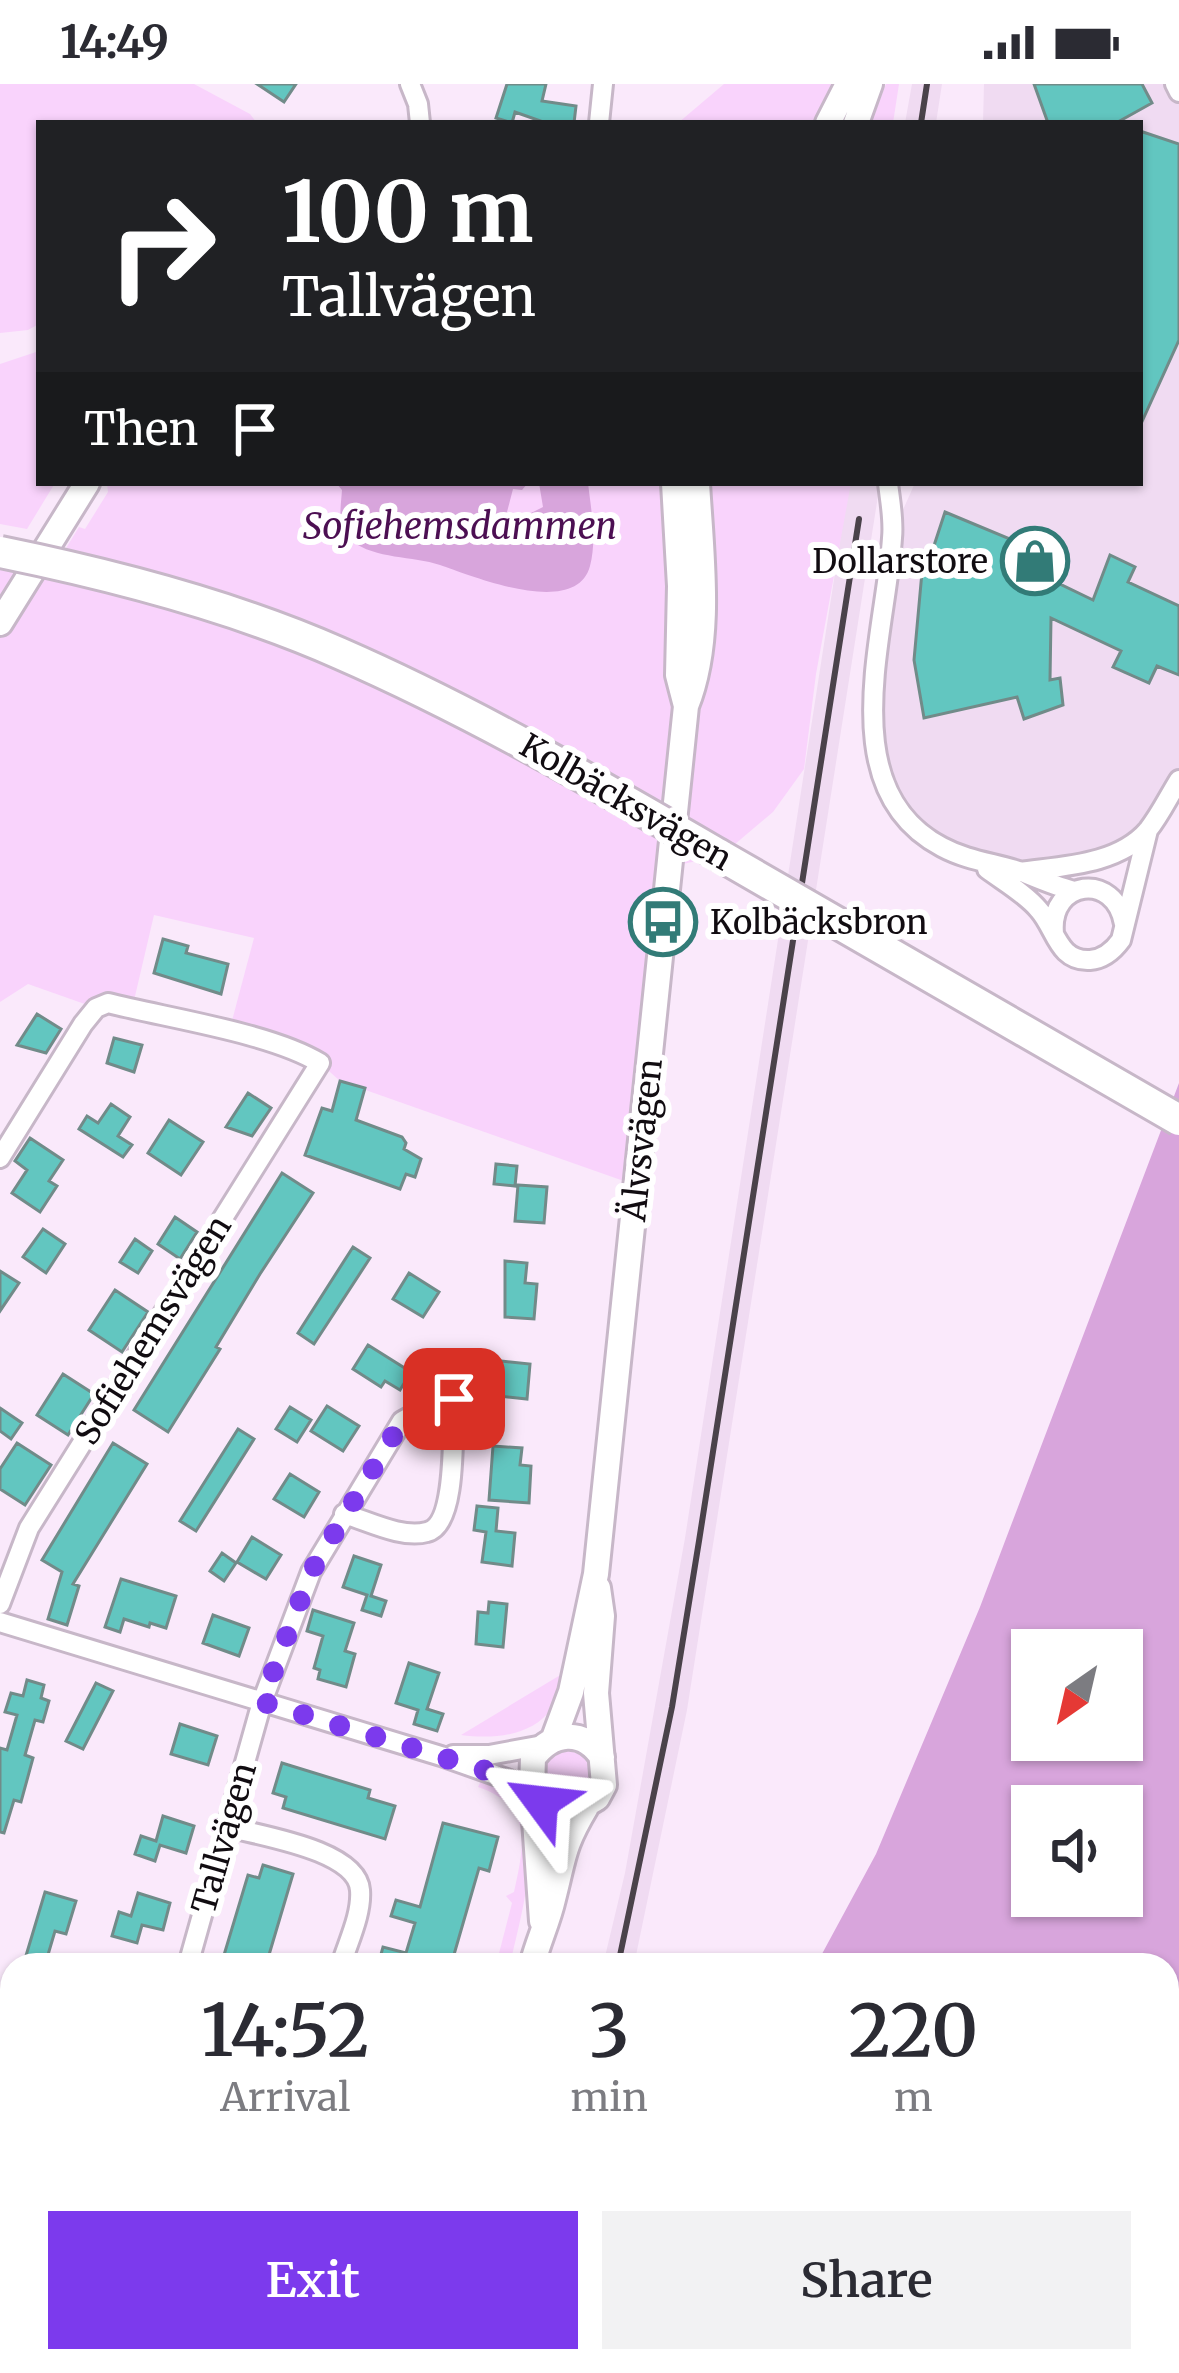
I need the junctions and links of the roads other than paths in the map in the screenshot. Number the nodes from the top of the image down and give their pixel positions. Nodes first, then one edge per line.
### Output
1 (410, 84) edge
2 (603, 84) edge
3 (848, 84) edge
4 (870, 84) edge
5 (1175, 84) edge
6 (1179, 92) edge
7 (420, 120) edge
8 (598, 120) edge
9 (830, 120) edge
10 (857, 120) edge
11 (84, 486) edge
12 (674, 486) edge
13 (697, 486) edge
14 (887, 486) edge
15 (0, 532) edge
16 (0, 552) edge
17 (0, 623) edge
18 (686, 706) junction
19 (1179, 780) edge
20 (1148, 830) junction
21 (1124, 850) junction
22 (980, 864) junction
23 (1020, 872) junction
24 (1082, 890) junction
25 (1124, 926) junction
26 (1054, 933) junction
27 (1179, 1100) edge
28 (1179, 1120) edge
29 (0, 1158) edge
30 (344, 1514) junction
31 (596, 1574) junction
32 (0, 1604) edge
33 (0, 1622) edge
34 (262, 1702) junction
35 (548, 1742) junction
36 (441, 1756) junction
37 (602, 1757) junction
38 (533, 1790) junction
39 (586, 1807) junction
40 (228, 1827) junction
41 (542, 1924) junction
42 (191, 1953) edge
43 (345, 1953) edge
44 (535, 1953) edge

1 - 7 street
2 - 8 street
3 - 9 main road
4 - 10 main road
5 - 6 street
11 - 17 main road
12 - 18 main road, Älvsvägen
13 - 18 main road, Älvsvägen
14 - 22 street
15 - 27 highway, Kolbäcksvägen
16 - 28 highway, Kolbäcksvägen, bridge
18 - 31 main road, Älvsvägen
19 - 20 street
20 - 21 street
20 - 25 street
21 - 23 street
21 - 24 street
22 - 23 street
22 - 26 street
23 - 24 street
24 - 25 street
24 - 26 street
25 - 26 street
29 - 32 street, Sofiehemsvägen
30 - 30 street, Tallvägen
30 - 34 street, Tallvägen
31 - 35 main road, Älvsvägen
31 - 37 main road, Älvsvägen
33 - 34 street
34 - 36 street
34 - 40 street, Tallvägen
35 - 36 street
35 - 37 main road
35 - 38 main road
36 - 38 street
37 - 39 main road
38 - 39 main road
38 - 41 main road
39 - 41 main road
40 - 42 street, Tallvägen
40 - 43 street
41 - 44 main road

